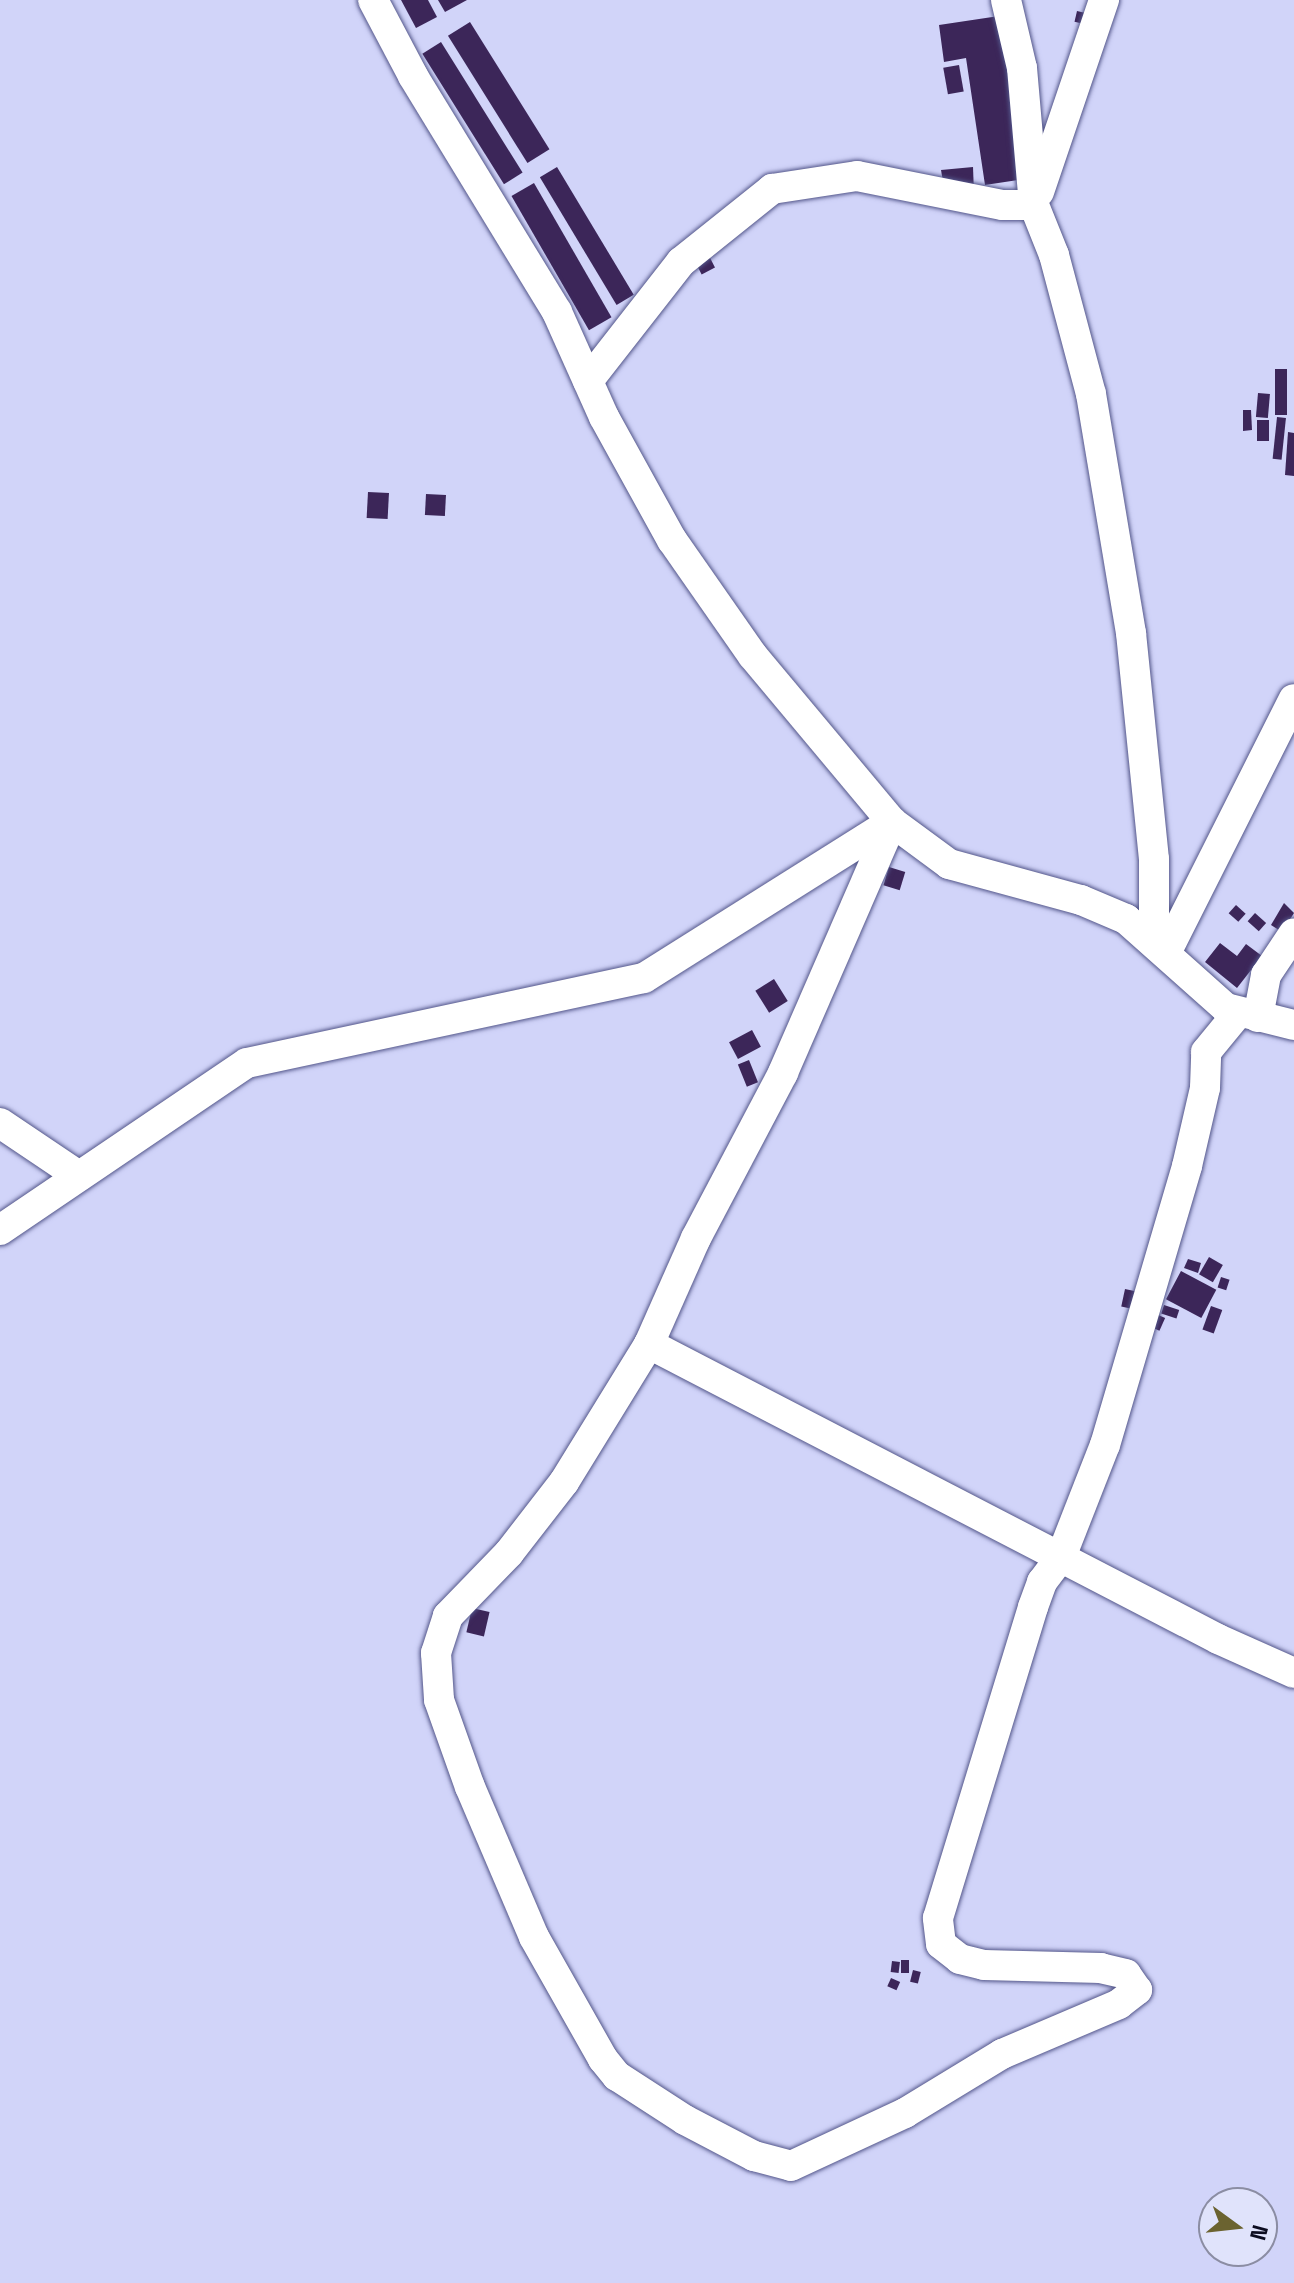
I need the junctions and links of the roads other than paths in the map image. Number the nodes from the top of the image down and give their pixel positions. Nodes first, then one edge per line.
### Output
1 (373, 0) edge
2 (1006, 0) edge
3 (1104, 0) edge
4 (1034, 205) junction
5 (588, 381) junction
6 (1294, 699) edge
7 (892, 822) junction
8 (1294, 933) edge
9 (1160, 947) junction
10 (1248, 1015) junction
11 (1294, 1025) edge
12 (0, 1123) edge
13 (79, 1176) junction
14 (0, 1230) edge
15 (649, 1344) junction
16 (1061, 1557) junction
17 (1294, 1673) edge

1 - 5 street
2 - 4 street
3 - 4 street
4 - 5 street
4 - 9 street
5 - 7 street
6 - 9 street
7 - 9 street
7 - 13 street
7 - 15 street
8 - 10 street
9 - 10 street
10 - 11 street
10 - 16 street
12 - 13 street
13 - 14 street
15 - 16 street
15 - 16 street
16 - 17 street

